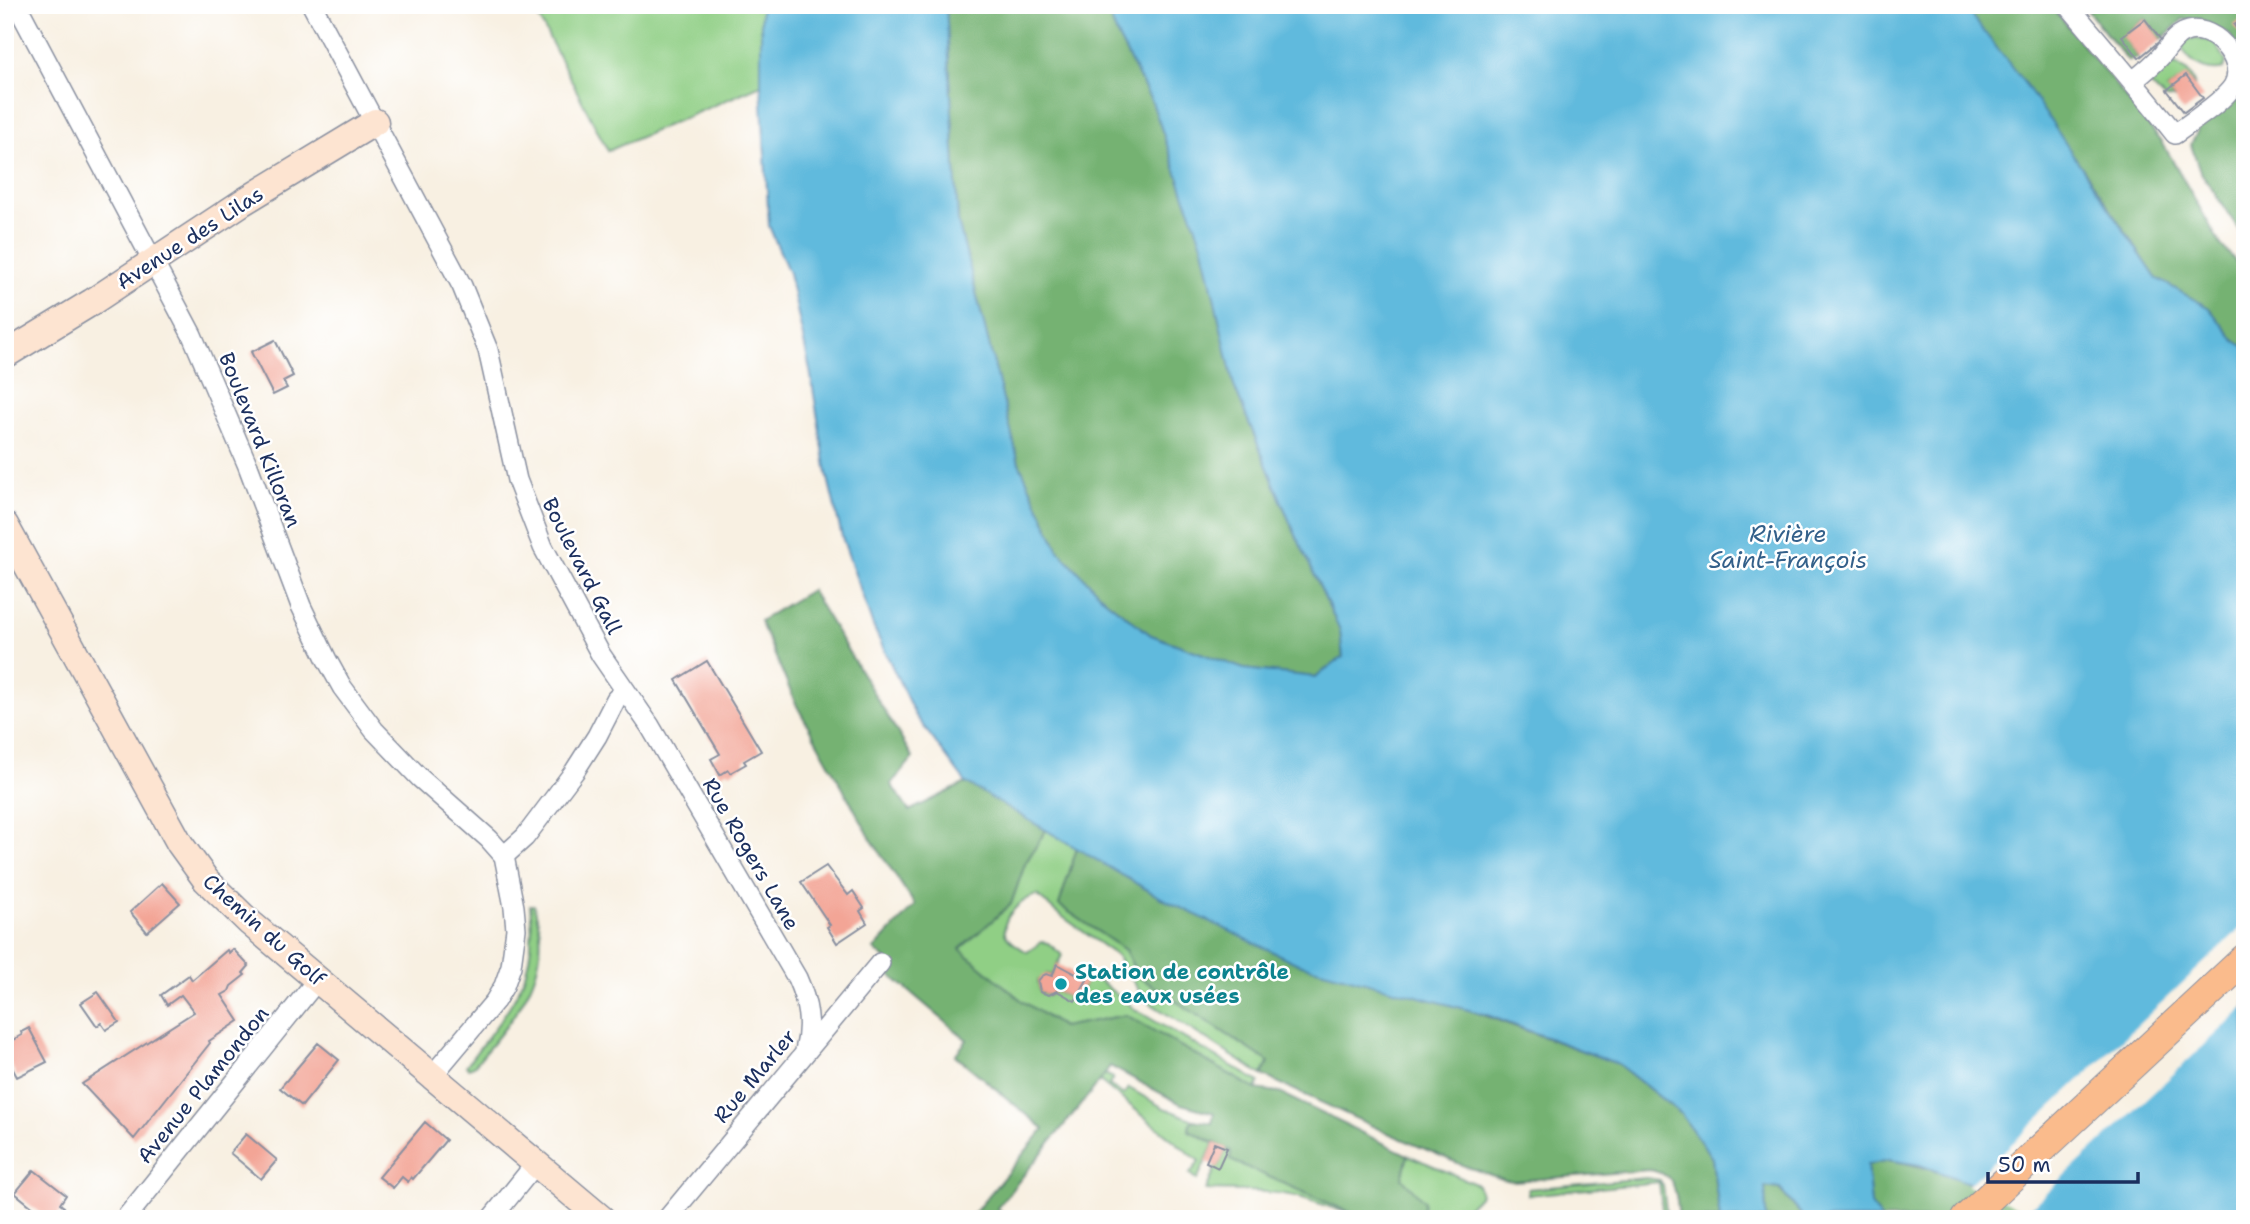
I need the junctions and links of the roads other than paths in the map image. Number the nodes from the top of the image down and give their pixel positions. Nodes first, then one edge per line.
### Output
1 (17, 5) edge
2 (312, 5) edge
3 (2068, 5) edge
4 (2133, 81) junction
5 (375, 122) junction
6 (155, 262) junction
7 (5, 355) edge
8 (5, 525) edge
9 (625, 691) junction
10 (504, 856) junction
11 (2245, 959) edge
12 (880, 963) dead end
13 (318, 979) junction
14 (805, 1051) junction
15 (432, 1076) junction
16 (537, 1163) junction
17 (125, 1219) edge
18 (491, 1219) edge
19 (602, 1219) edge
20 (667, 1219) edge
21 (1966, 1219) edge

1 - 6 street, Boulevard Killoran
2 - 5 street, Boulevard Gall
3 - 4 street
4 - 4 street
5 - 6 street, Avenue des Lilas
5 - 9 street, Boulevard Gall
6 - 7 street, Avenue des Lilas
6 - 10 street, Boulevard Killoran
8 - 13 street, Chemin du Golf
9 - 10 street
9 - 14 street, Rue Rogers Lane
10 - 15 street
11 - 21 main road
12 - 14 street, Rue Marler
13 - 15 street, Chemin du Golf
13 - 17 street, Avenue Plamondon
14 - 20 street, Rue Marler
15 - 16 street, Chemin du Golf
16 - 18 street
16 - 19 street, Chemin du Golf

